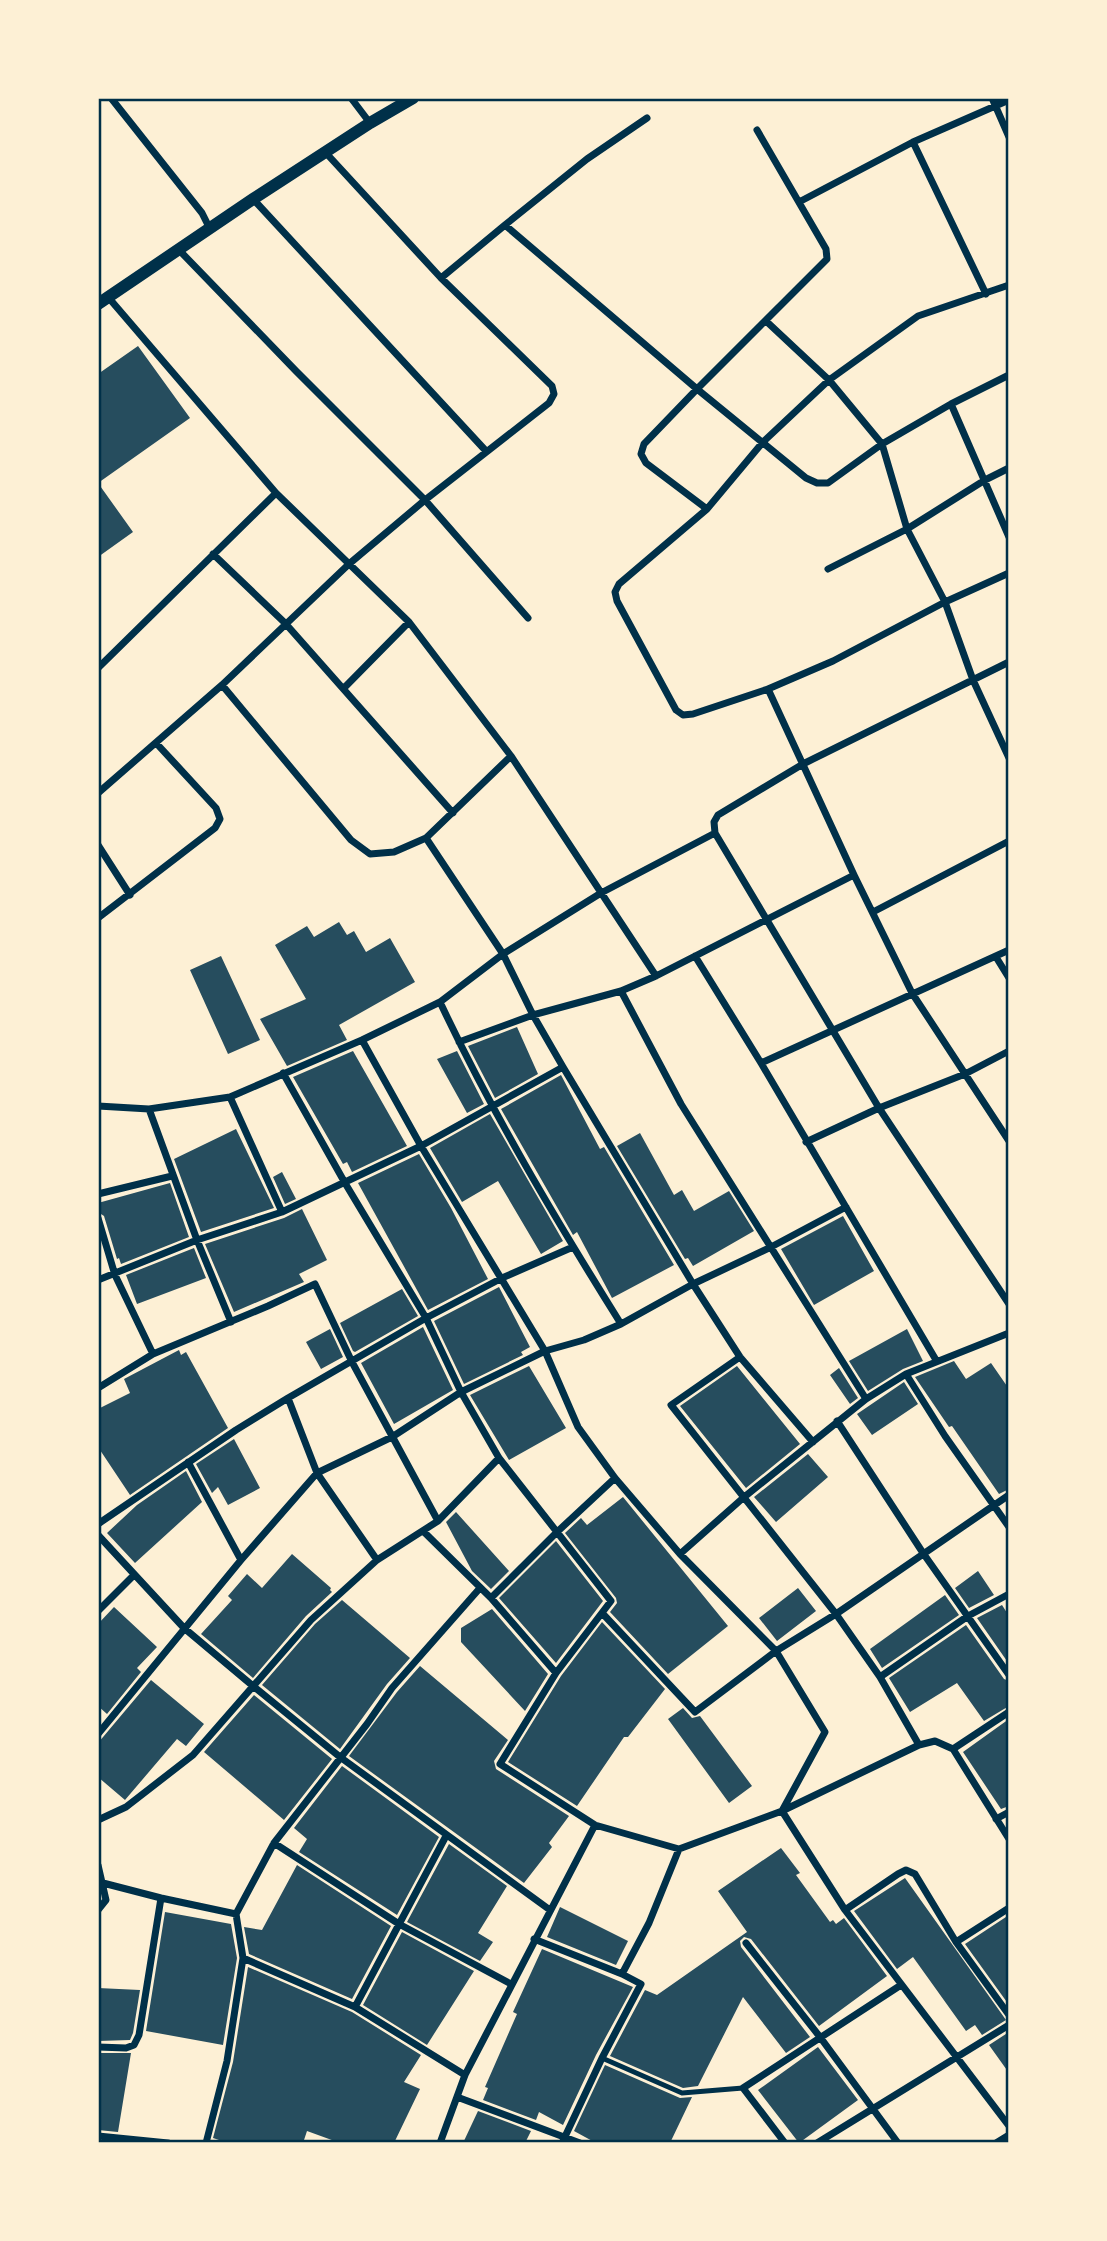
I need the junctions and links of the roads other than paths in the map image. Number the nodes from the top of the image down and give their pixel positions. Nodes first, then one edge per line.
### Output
1 (111, 98) edge
2 (351, 98) edge
3 (414, 98) edge
4 (1009, 100) edge
5 (994, 102) edge
6 (647, 118) dead end
7 (370, 123) junction
8 (757, 130) dead end
9 (1009, 137) edge
10 (913, 142) junction
11 (326, 153) junction
12 (253, 199) junction
13 (799, 202) junction
14 (505, 225) junction
15 (210, 229) junction
16 (179, 250) junction
17 (441, 278) junction
18 (1009, 285) edge
19 (986, 294) junction
20 (103, 301) edge
21 (766, 321) junction
22 (1009, 375) edge
23 (829, 380) junction
24 (696, 388) junction
25 (951, 404) junction
26 (764, 442) junction
27 (882, 444) junction
28 (486, 452) junction
29 (1009, 468) edge
30 (985, 480) junction
31 (276, 493) junction
32 (425, 500) junction
33 (707, 509) junction
34 (907, 529) junction
35 (1009, 537) edge
36 (214, 554) junction
37 (349, 564) junction
38 (828, 569) dead end
39 (1009, 573) edge
40 (945, 602) junction
41 (528, 618) dead end
42 (410, 622) junction
43 (285, 624) junction
44 (1009, 662) edge
45 (98, 668) edge
46 (973, 680) junction
47 (222, 685) junction
48 (344, 688) junction
49 (768, 689) junction
50 (157, 744) junction
51 (1008, 753) edge
52 (511, 756) junction
53 (803, 764) junction
54 (98, 793) edge
55 (453, 813) junction
56 (715, 833) junction
57 (426, 838) junction
58 (1009, 841) edge
59 (98, 845) edge
60 (854, 875) junction
61 (601, 893) junction
62 (130, 895) junction
63 (873, 912) junction
64 (98, 918) edge
65 (765, 919) junction
66 (1009, 950) edge
67 (503, 954) junction
68 (695, 956) junction
69 (996, 957) junction
70 (656, 976) junction
71 (1009, 978) edge
72 (621, 991) junction
73 (912, 993) junction
74 (440, 1002) junction
75 (533, 1015) junction
76 (831, 1030) junction
77 (362, 1040) junction
78 (459, 1042) junction
79 (1009, 1051) edge
80 (761, 1063) junction
81 (563, 1067) junction
82 (283, 1073) junction
83 (965, 1074) junction
84 (230, 1097) junction
85 (98, 1106) edge
86 (492, 1107) junction
87 (879, 1108) junction
88 (149, 1109) junction
89 (1009, 1141) edge
90 (806, 1142) junction
91 (421, 1146) junction
92 (172, 1176) junction
93 (345, 1183) junction
94 (98, 1194) edge
95 (846, 1207) junction
96 (282, 1212) junction
97 (98, 1217) edge
98 (197, 1240) junction
99 (573, 1247) junction
100 (771, 1247) junction
101 (115, 1275) junction
102 (502, 1278) junction
103 (98, 1280) edge
104 (693, 1284) junction
105 (1009, 1304) edge
106 (426, 1318) junction
107 (231, 1322) junction
108 (621, 1324) junction
109 (1009, 1333) edge
110 (545, 1351) junction
111 (153, 1354) junction
112 (740, 1357) junction
113 (936, 1360) junction
114 (352, 1362) junction
115 (906, 1374) junction
116 (98, 1388) edge
117 (461, 1392) junction
118 (288, 1398) junction
119 (866, 1399) junction
120 (838, 1421) junction
121 (392, 1437) junction
122 (813, 1442) junction
123 (499, 1458) junction
124 (188, 1462) junction
125 (317, 1474) junction
126 (615, 1478) junction
127 (1009, 1495) edge
128 (743, 1498) junction
129 (995, 1505) junction
130 (438, 1521) junction
131 (98, 1524) edge
132 (1009, 1527) edge
133 (423, 1531) junction
134 (555, 1533) junction
135 (98, 1535) edge
136 (923, 1553) junction
137 (680, 1555) junction
138 (241, 1560) junction
139 (377, 1560) junction
140 (133, 1576) junction
141 (480, 1588) junction
142 (1009, 1594) edge
143 (491, 1598) junction
144 (98, 1611) edge
145 (603, 1614) junction
146 (836, 1614) junction
147 (968, 1616) junction
148 (184, 1628) junction
149 (776, 1651) junction
150 (556, 1674) junction
151 (1009, 1675) edge
152 (880, 1677) junction
153 (253, 1686) junction
154 (1009, 1712) edge
155 (98, 1734) edge
156 (919, 1745) junction
157 (953, 1749) junction
158 (340, 1757) junction
159 (782, 1811) junction
160 (1009, 1812) edge
161 (98, 1819) edge
162 (996, 1819) junction
163 (595, 1825) junction
164 (446, 1836) junction
165 (1009, 1839) edge
166 (274, 1843) junction
167 (679, 1849) junction
168 (98, 1866) edge
169 (103, 1883) junction
170 (162, 1898) junction
171 (1009, 1908) edge
172 (98, 1910) edge
173 (550, 1910) junction
174 (845, 1910) junction
175 (236, 1914) junction
176 (399, 1924) junction
177 (534, 1939) junction
178 (956, 1942) junction
179 (746, 1943) dead end
180 (243, 1958) junction
181 (622, 1973) junction
182 (511, 1984) junction
183 (901, 1985) junction
184 (355, 2007) junction
185 (1009, 2015) edge
186 (1009, 2025) edge
187 (820, 2037) junction
188 (98, 2048) edge
189 (957, 2056) junction
190 (602, 2058) junction
191 (465, 2075) junction
192 (743, 2088) junction
193 (457, 2097) junction
194 (873, 2108) junction
195 (1009, 2126) edge
196 (1009, 2135) edge
197 (98, 2136) edge
198 (563, 2140) edge
199 (168, 2143) edge
200 (206, 2143) edge
201 (440, 2143) edge
202 (580, 2143) edge
203 (785, 2143) edge
204 (817, 2143) edge
205 (898, 2143) edge
206 (996, 2143) edge

1 - 15 street
2 - 7 street
3 - 7 street
4 - 5 street
5 - 9 street
5 - 10 street
6 - 14 street
7 - 11 street
8 - 13 street
10 - 13 street
10 - 19 street
11 - 12 street
11 - 17 street
12 - 15 street
12 - 28 street
13 - 21 street
14 - 17 street
14 - 24 street
15 - 16 street
16 - 20 street
16 - 32 street
17 - 28 street
18 - 19 street
19 - 23 street
20 - 31 street
21 - 23 street
21 - 24 street
22 - 25 street
23 - 26 street
23 - 27 street
24 - 26 street
24 - 33 street
25 - 27 street
25 - 30 street
26 - 27 street
26 - 33 street
27 - 34 street
28 - 32 street
29 - 30 street
30 - 34 street
30 - 35 street
31 - 36 street
31 - 37 street
32 - 37 street
32 - 41 street
33 - 49 street
34 - 38 street
34 - 40 street
36 - 43 street
36 - 45 street
37 - 42 street
37 - 43 street
39 - 40 street
40 - 46 street
40 - 49 street
42 - 48 street
42 - 52 street
43 - 47 street
43 - 48 street
44 - 46 street
46 - 51 street
46 - 53 street
47 - 50 street
47 - 57 street
48 - 55 street
49 - 53 street
50 - 54 street
50 - 62 street
52 - 55 street
52 - 61 street
53 - 56 street
53 - 60 street
55 - 57 street
56 - 61 street
56 - 65 street
57 - 67 street
58 - 63 street
59 - 62 street
60 - 63 street
60 - 65 street
61 - 67 street
61 - 70 street
62 - 64 street
63 - 73 street
65 - 68 street
65 - 76 street
66 - 69 street
67 - 74 street
67 - 75 street
68 - 70 street
68 - 80 street
69 - 71 street
69 - 73 street
70 - 72 street
72 - 75 street
72 - 100 street
73 - 76 street
73 - 83 street
74 - 77 street
74 - 78 street
75 - 78 street
75 - 81 street
76 - 80 street
76 - 87 street
77 - 82 street
77 - 91 street
78 - 86 street
79 - 83 street
80 - 90 street
81 - 86 street
81 - 104 street
82 - 84 street
82 - 93 street
83 - 87 street
83 - 89 street
84 - 88 street
84 - 96 street
85 - 88 street
86 - 91 street
86 - 99 street
87 - 90 street
87 - 105 street
88 - 92 street
90 - 95 street
91 - 93 street
91 - 102 street
92 - 94 street
92 - 98 street
93 - 96 street
93 - 106 street
95 - 100 street
95 - 113 street
96 - 98 street
97 - 101 street
98 - 101 street
98 - 107 street
99 - 102 street
99 - 108 street
100 - 104 street
100 - 119 street
101 - 103 street
101 - 111 street
102 - 106 street
102 - 110 street
104 - 108 street
104 - 112 street
106 - 114 street
106 - 117 street
107 - 111 street
107 - 114 street
108 - 110 street
109 - 113 street
110 - 117 street
110 - 126 street
111 - 116 street
112 - 122 street
112 - 128 street
113 - 115 street
114 - 118 street
114 - 121 street
115 - 119 street
115 - 129 street
117 - 121 street
117 - 123 street
118 - 124 street
118 - 125 street
119 - 120 street
120 - 122 street
120 - 136 street
121 - 125 street
121 - 130 street
122 - 128 street
123 - 130 street
123 - 134 street
124 - 131 street
124 - 138 street
125 - 138 street
125 - 139 street
126 - 134 street
126 - 137 street
127 - 129 street
128 - 137 street
128 - 146 street
129 - 132 street
129 - 136 street
130 - 133 street
133 - 139 street
133 - 141 street
134 - 143 street
134 - 145 street
135 - 140 street
136 - 146 street
136 - 147 street
137 - 149 street
138 - 148 street
139 - 153 street
140 - 144 street
140 - 148 street
141 - 143 street
141 - 158 street
142 - 147 street
143 - 150 street
145 - 149 street
145 - 150 street
146 - 149 street
146 - 152 street
147 - 151 street
147 - 152 street
148 - 153 street
148 - 155 street
149 - 159 street
150 - 163 street
152 - 156 street
153 - 158 street
153 - 161 street
154 - 157 street
156 - 157 street
156 - 159 street
157 - 162 street
158 - 164 street
158 - 166 street
159 - 167 street
159 - 174 street
160 - 162 street
162 - 165 street
163 - 167 street
163 - 173 street
164 - 173 street
164 - 176 street
166 - 175 street
166 - 176 street
167 - 181 street
168 - 169 street
169 - 170 street
169 - 172 street
170 - 175 street
170 - 188 street
171 - 178 street
173 - 177 street
174 - 178 street
174 - 183 street
175 - 180 street
176 - 182 street
176 - 184 street
177 - 181 street
177 - 182 street
178 - 185 street
179 - 187 street
180 - 184 street
180 - 200 street
181 - 190 street
182 - 191 street
183 - 187 street
183 - 189 street
184 - 191 street
186 - 189 street
187 - 192 street
187 - 194 street
189 - 194 street
189 - 195 street
190 - 192 lane
190 - 198 street
191 - 193 street
192 - 203 street
193 - 198 street
193 - 201 street
194 - 204 street
194 - 205 street
196 - 206 street
197 - 199 street
198 - 202 street

